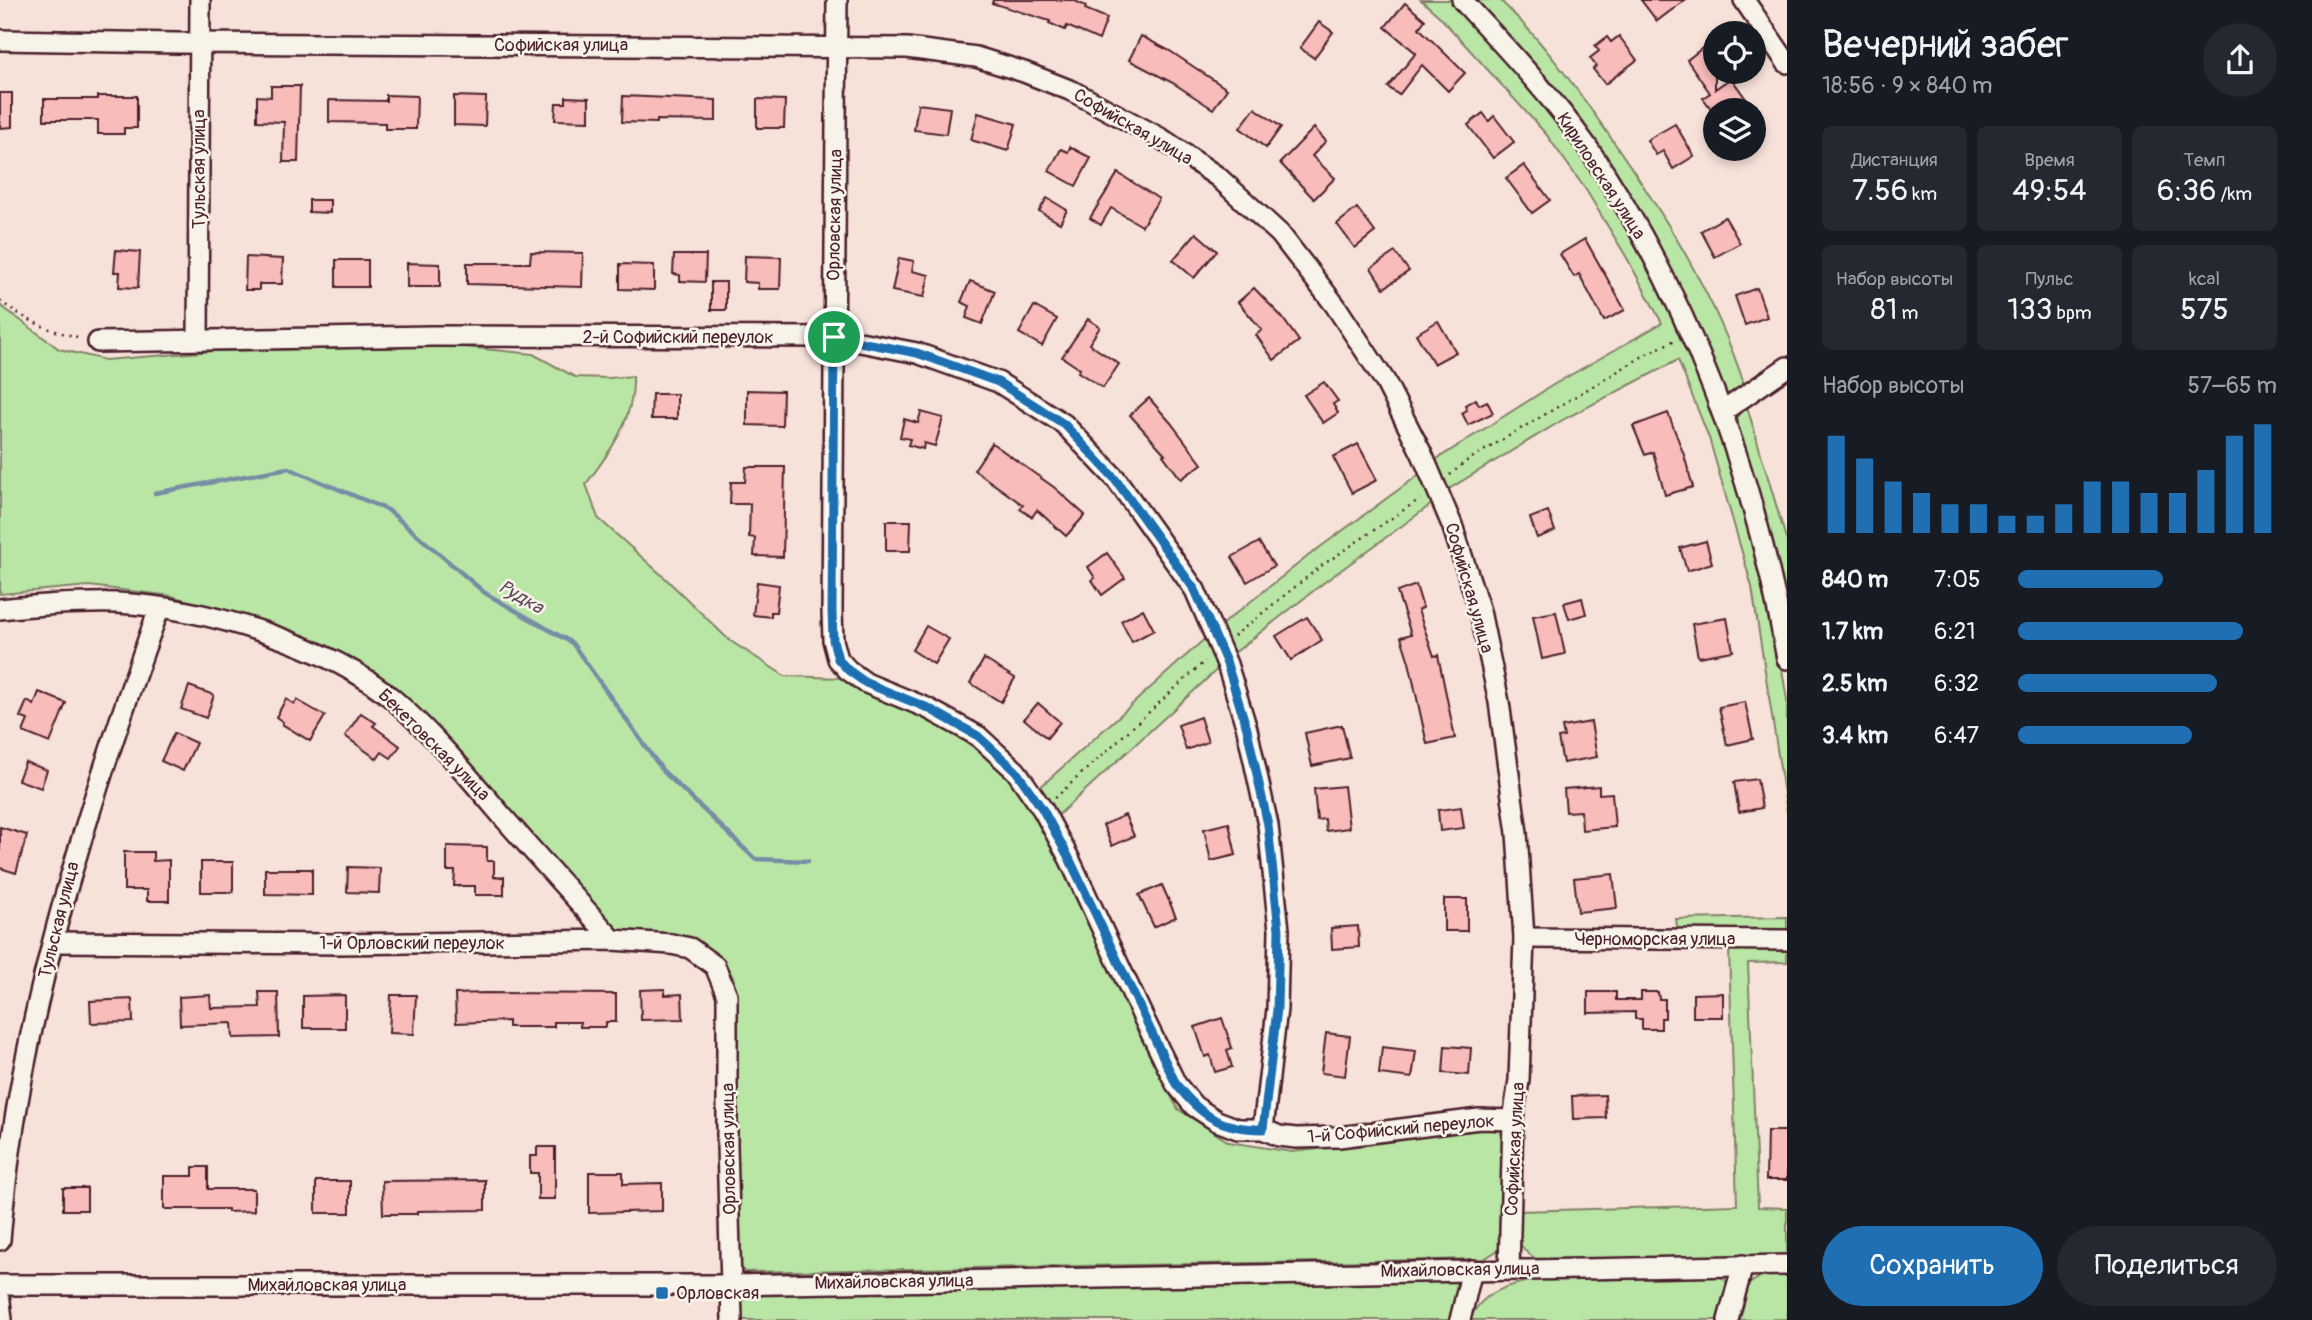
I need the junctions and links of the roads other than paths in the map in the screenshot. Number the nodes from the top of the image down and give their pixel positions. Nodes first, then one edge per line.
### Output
1 (200, 0) edge
2 (837, 0) edge
3 (1462, 0) edge
4 (1744, 0) edge
5 (0, 40) edge
6 (200, 43) junction
7 (837, 46) junction
8 (1787, 63) edge
9 (834, 337) junction
10 (198, 339) junction
11 (98, 342) road end
12 (1787, 368) edge
13 (1722, 412) junction
14 (0, 609) edge
15 (159, 609) junction
16 (833, 640) joint
17 (1787, 659) edge
18 (1524, 938) junction
19 (613, 940) junction
20 (1787, 940) edge
21 (54, 942) junction
22 (728, 1013) joint
23 (1513, 1120) junction
24 (1263, 1129) junction
25 (0, 1240) edge
26 (1743, 1265) junction
27 (1787, 1265) edge
28 (1509, 1269) junction
29 (1472, 1270) junction
30 (0, 1285) edge
31 (731, 1285) junction
32 (0, 1301) edge
33 (2, 1320) edge
34 (733, 1320) edge
35 (1460, 1320) edge
36 (1728, 1320) edge

1 - 6 street, Тульская улица
2 - 7 street, Орловская улица
3 - 13 street, Кириловская улица
4 - 8 street
5 - 6 street, Софийская улица
6 - 7 street, Софийская улица
6 - 10 street, Тульская улица
7 - 9 street, Орловская улица
7 - 18 street, Софийская улица
9 - 10 street, 2-й Софийский переулок
9 - 16 street, Орловская улица
9 - 24 street, 2-й Софийский переулок
10 - 11 street, 2-й Софийский переулок
12 - 13 street
13 - 17 street, Кириловская улица
14 - 15 street, Бекетовская улица
15 - 19 street, Бекетовская улица
15 - 21 street, Тульская улица
16 - 24 street, 1-й Софийский переулок
18 - 20 street, Черноморская улица
18 - 23 street, Софийская улица
19 - 21 street, 1-й Орловский переулок
19 - 22 street, 1-й Орловский переулок
21 - 25 street, Тульская улица
22 - 31 street, Орловская улица
23 - 24 street, 1-й Софийский переулок
23 - 28 street, Софийская улица
26 - 27 street, Михайловская улица
26 - 28 street, Михайловская улица
26 - 36 street
28 - 29 street, Михайловская улица
29 - 31 street, Михайловская улица
29 - 35 street
30 - 31 street, Михайловская улица
31 - 34 street, Орловская улица
32 - 33 street

